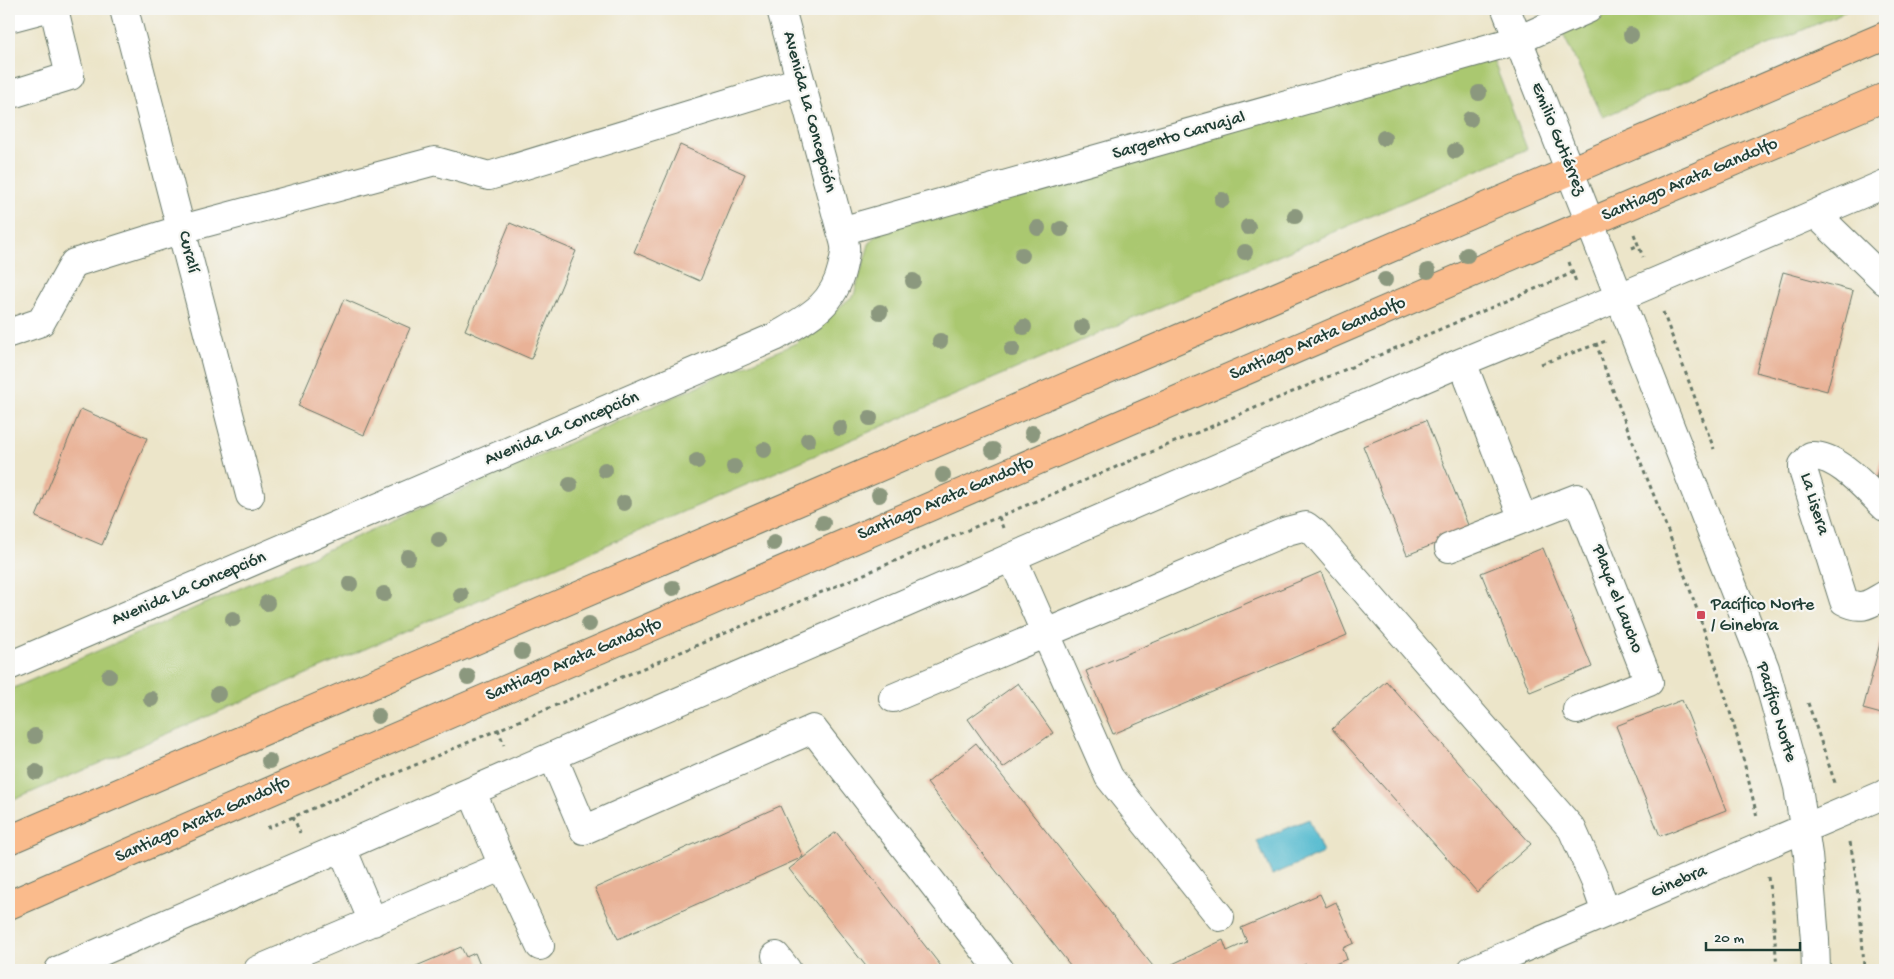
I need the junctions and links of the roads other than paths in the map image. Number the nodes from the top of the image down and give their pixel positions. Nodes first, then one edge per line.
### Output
1 (43, 9) edge
2 (54, 9) edge
3 (124, 9) edge
4 (781, 9) edge
5 (1506, 9) edge
6 (1588, 9) edge
7 (9, 18) edge
8 (1885, 36) edge
9 (1518, 40) junction
10 (800, 81) junction
11 (9, 96) edge
12 (1885, 97) edge
13 (1571, 171) junction
14 (1885, 184) edge
15 (1816, 214) junction
16 (1591, 222) junction
17 (182, 229) junction
18 (840, 231) junction
19 (1885, 281) edge
20 (1620, 297) junction
21 (9, 333) edge
22 (1462, 362) junction
23 (250, 495) dead end
24 (1885, 507) edge
25 (1523, 519) junction
26 (1449, 548) dead end
27 (1012, 557) junction
28 (1885, 595) edge
29 (1045, 634) junction
30 (9, 666) edge
31 (893, 698) dead end
32 (1577, 710) dead end
33 (553, 757) junction
34 (472, 792) junction
35 (1885, 794) edge
36 (1805, 828) junction
37 (9, 840) edge
38 (342, 848) junction
39 (504, 866) junction
40 (9, 905) edge
41 (1606, 913) junction
42 (1220, 917) dead end
43 (373, 922) junction
44 (540, 946) dead end
45 (58, 970) edge
46 (258, 970) edge
47 (1000, 970) edge
48 (1472, 970) edge
49 (1816, 970) edge

1 - 7 street
2 - 11 street
3 - 17 street, Curalí
4 - 10 street, Avenida La Concepción
5 - 9 street, Emilio Gutiérrez
6 - 9 street, Sargento Carvajal
8 - 13 main road
9 - 13 street, Emilio Gutiérrez
9 - 18 street, Sargento Carvajal
10 - 17 street
10 - 18 street, Avenida La Concepción
12 - 16 main road, Santiago Arata Gandolfo
13 - 16 street, Emilio Gutiérrez
13 - 37 main road
14 - 15 street
15 - 19 street
15 - 20 street
16 - 20 street, Emilio Gutiérrez
16 - 40 main road, Santiago Arata Gandolfo
17 - 21 street
17 - 23 street, Curalí
18 - 30 street, Avenida La Concepción
20 - 22 street
20 - 36 street, Pacífico Norte
22 - 25 street
22 - 27 street
24 - 28 street, La Lisera
25 - 26 street, Playa el Laucho
25 - 32 street, Playa el Laucho
27 - 29 street
27 - 33 street
29 - 31 street
29 - 41 street
29 - 42 street
33 - 34 street
33 - 47 street
34 - 38 street
34 - 39 street
35 - 36 street, Ginebra
36 - 41 street, Ginebra
36 - 49 street, Pacífico Norte
38 - 43 street
38 - 45 street
39 - 43 street
39 - 44 street
41 - 48 street, Ginebra
43 - 46 street

